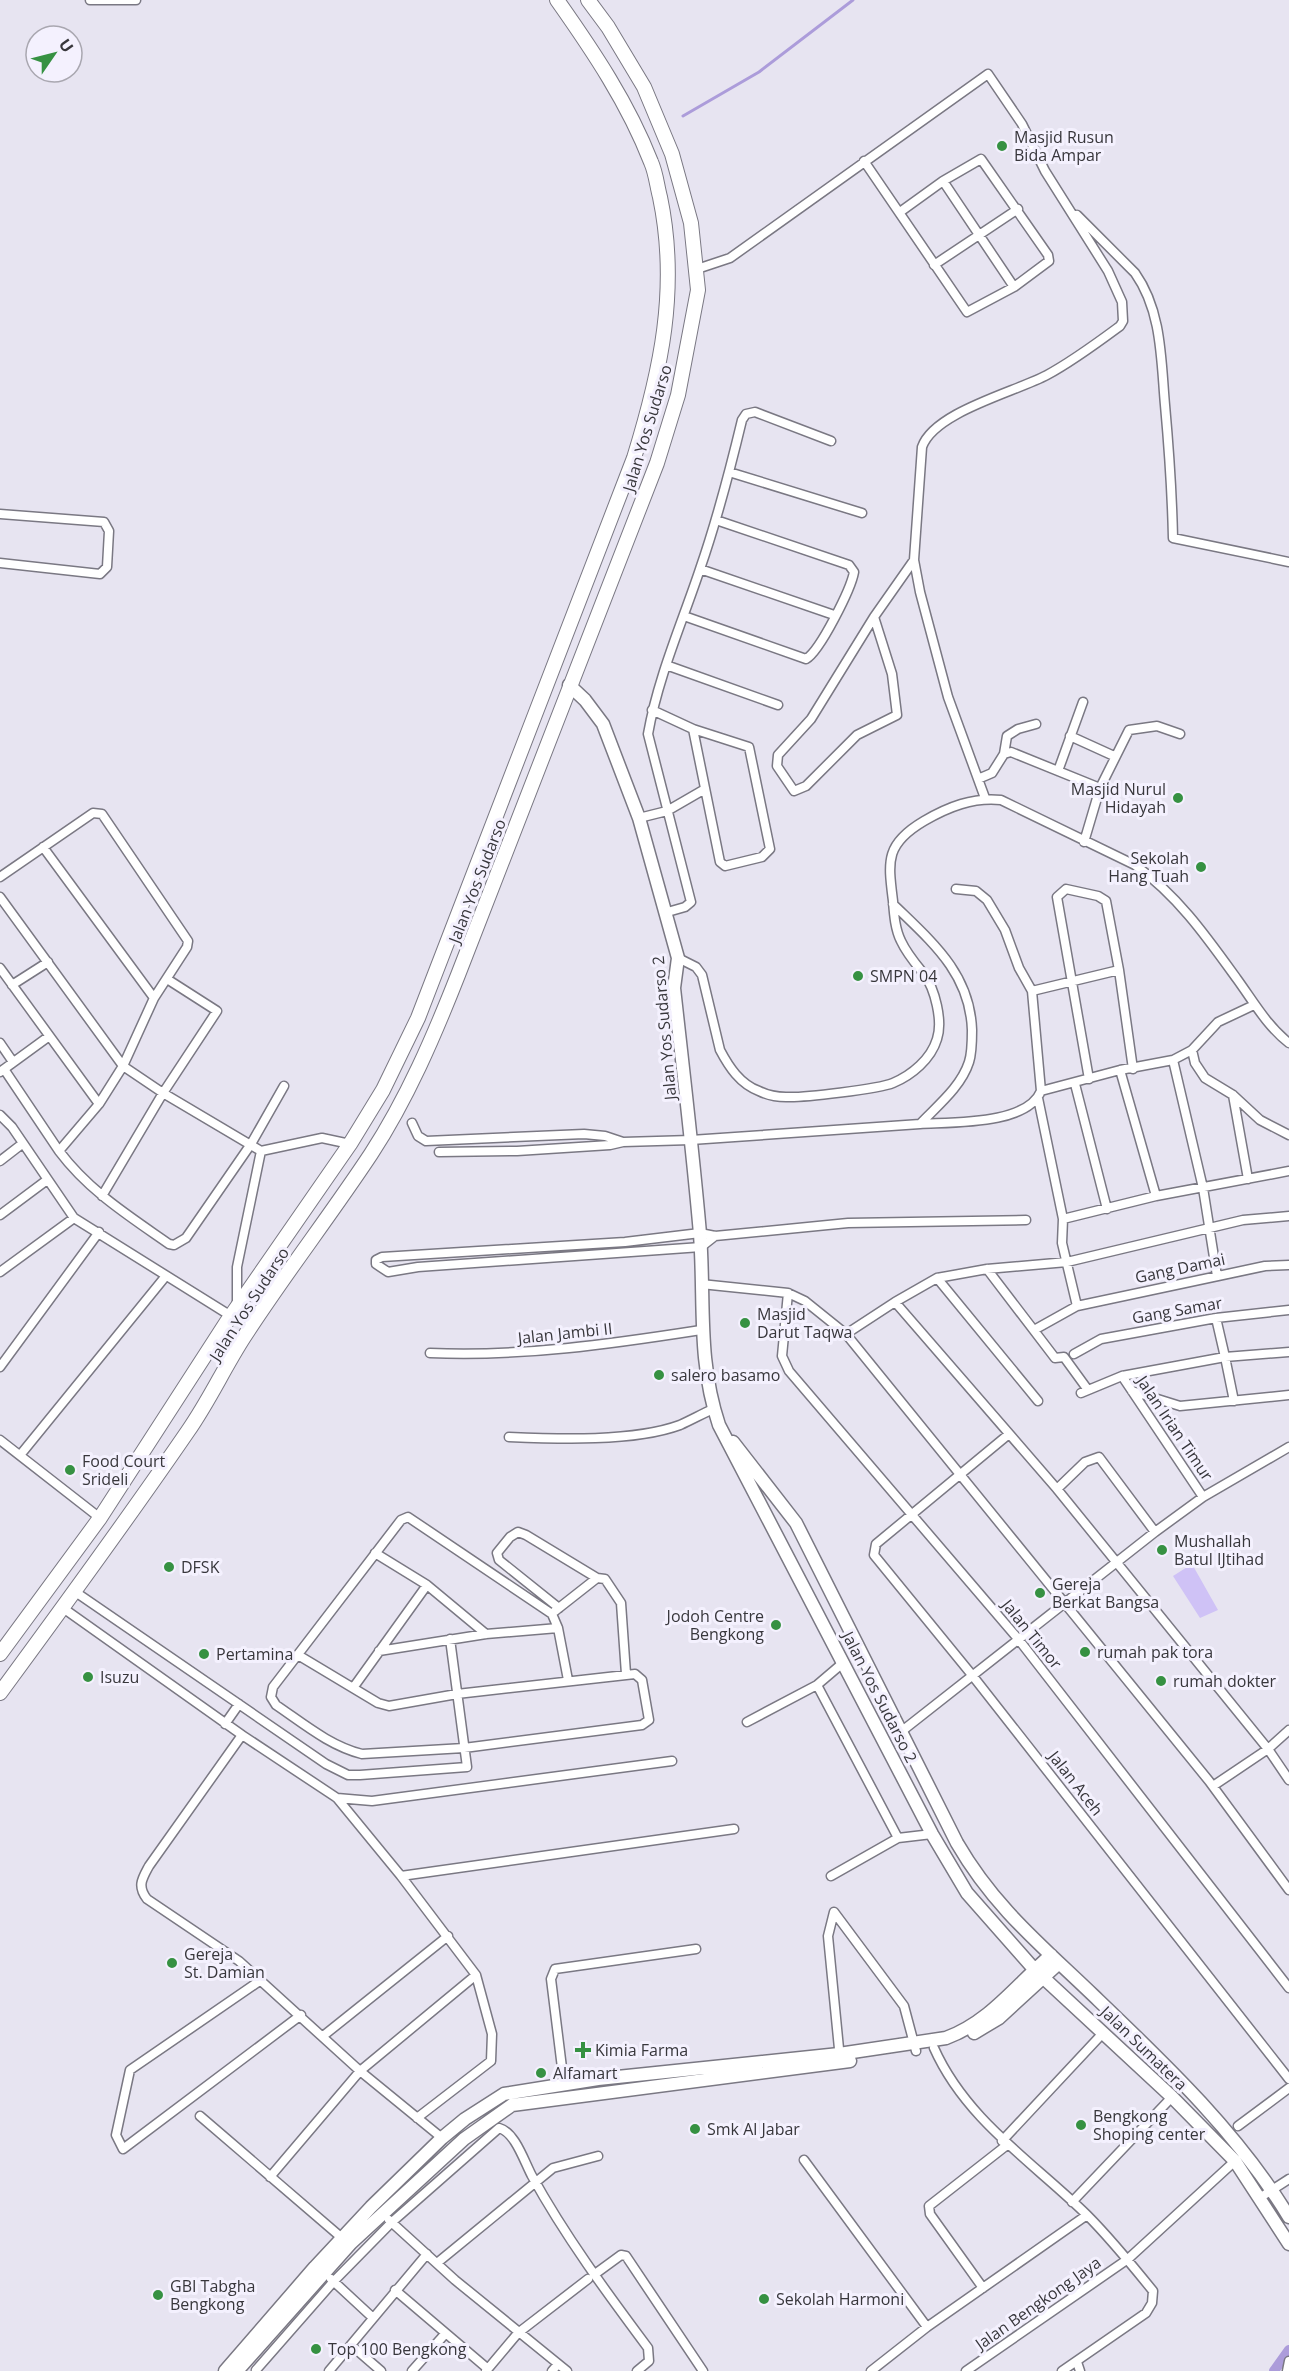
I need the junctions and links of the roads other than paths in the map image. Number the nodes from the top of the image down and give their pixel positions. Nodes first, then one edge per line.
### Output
1 (90, 0) edge
2 (136, 0) edge
3 (557, 0) edge
4 (588, 0) edge
5 (608, 27) junction
6 (586, 42) junction
7 (864, 161) junction
8 (677, 171) junction
9 (656, 178) junction
10 (943, 181) junction
11 (1064, 201) junction
12 (1018, 209) junction
13 (900, 212) junction
14 (979, 235) junction
15 (934, 265) junction
16 (697, 269) junction
17 (1014, 286) junction
18 (831, 441) dead end
19 (729, 472) junction
20 (862, 513) dead end
21 (0, 514) edge
22 (716, 520) junction
23 (914, 560) junction
24 (1289, 562) edge
25 (0, 563) edge
26 (700, 569) junction
27 (684, 615) junction
28 (834, 615) junction
29 (874, 617) junction
30 (666, 665) junction
31 (569, 685) junction
32 (1083, 702) dead end
33 (778, 705) dead end
34 (652, 710) junction
35 (1036, 724) dead end
36 (693, 729) junction
37 (1180, 734) dead end
38 (1071, 736) junction
39 (1004, 754) junction
40 (1114, 756) junction
41 (1058, 771) junction
42 (978, 779) junction
43 (1100, 788) junction
44 (705, 789) junction
45 (985, 798) junction
46 (667, 811) junction
47 (639, 818) junction
48 (1084, 842) junction
49 (43, 847) junction
50 (0, 877) edge
51 (956, 889) dead end
52 (0, 897) edge
53 (893, 904) junction
54 (664, 913) junction
55 (678, 958) junction
56 (48, 962) junction
57 (0, 968) edge
58 (436, 969) junction
59 (1119, 970) junction
60 (458, 975) junction
61 (167, 980) junction
62 (1072, 981) junction
63 (12, 985) junction
64 (1032, 991) junction
65 (154, 998) junction
66 (1254, 1005) junction
67 (48, 1037) junction
68 (0, 1043) edge
69 (1289, 1043) edge
70 (1192, 1050) junction
71 (1173, 1060) junction
72 (13, 1062) junction
73 (123, 1065) junction
74 (1133, 1069) junction
75 (2, 1070) edge
76 (1120, 1070) junction
77 (1089, 1079) junction
78 (388, 1080) junction
79 (1075, 1084) junction
80 (284, 1086) dead end
81 (406, 1090) junction
82 (163, 1093) junction
83 (1040, 1094) junction
84 (1233, 1095) junction
85 (99, 1104) junction
86 (0, 1115) edge
87 (412, 1123) dead end
88 (920, 1124) junction
89 (1289, 1135) edge
90 (691, 1140) junction
91 (623, 1142) junction
92 (21, 1144) junction
93 (250, 1144) junction
94 (350, 1144) junction
95 (59, 1151) junction
96 (261, 1151) junction
97 (439, 1152) dead end
98 (0, 1161) edge
99 (1289, 1171) edge
100 (1248, 1179) junction
101 (46, 1180) junction
102 (1203, 1188) junction
103 (102, 1196) junction
104 (1156, 1196) junction
105 (1107, 1209) junction
106 (0, 1215) edge
107 (1289, 1216) edge
108 (74, 1218) junction
109 (1063, 1219) junction
110 (1026, 1220) dead end
111 (1208, 1230) junction
112 (99, 1232) junction
113 (700, 1233) junction
114 (715, 1236) junction
115 (701, 1247) junction
116 (1067, 1262) junction
117 (1289, 1265) edge
118 (987, 1269) junction
119 (0, 1272) edge
120 (1217, 1275) junction
121 (165, 1277) junction
122 (937, 1278) junction
123 (701, 1284) junction
124 (788, 1293) junction
125 (895, 1302) junction
126 (1077, 1306) junction
127 (1289, 1310) edge
128 (234, 1312) junction
129 (1216, 1318) junction
130 (1034, 1329) junction
131 (701, 1330) junction
132 (846, 1334) junction
133 (1289, 1352) edge
134 (430, 1353) dead end
135 (1074, 1354) dead end
136 (1225, 1357) junction
137 (1, 1364) edge
138 (1122, 1376) junction
139 (1132, 1391) junction
140 (1289, 1395) edge
141 (1038, 1401) dead end
142 (1234, 1401) junction
143 (713, 1409) junction
144 (718, 1425) junction
145 (1009, 1434) junction
146 (509, 1437) dead end
147 (0, 1440) edge
148 (1289, 1447) edge
149 (21, 1454) junction
150 (960, 1476) junction
151 (1057, 1489) junction
152 (115, 1496) junction
153 (1203, 1497) junction
154 (131, 1510) junction
155 (913, 1513) junction
156 (100, 1518) junction
157 (1155, 1532) junction
158 (375, 1553) junction
159 (66, 1562) junction
160 (1115, 1564) junction
161 (85, 1576) junction
162 (597, 1578) junction
163 (427, 1585) junction
164 (74, 1591) junction
165 (1065, 1604) junction
166 (63, 1608) junction
167 (556, 1611) junction
168 (558, 1628) junction
169 (486, 1634) junction
170 (450, 1640) junction
171 (1018, 1640) junction
172 (379, 1652) junction
173 (0, 1654) edge
174 (298, 1655) junction
175 (844, 1662) junction
176 (870, 1666) junction
177 (626, 1674) junction
178 (972, 1675) junction
179 (852, 1676) junction
180 (568, 1680) junction
181 (817, 1685) junction
182 (353, 1688) junction
183 (0, 1693) edge
184 (457, 1694) junction
185 (239, 1704) junction
186 (747, 1722) dead end
187 (225, 1724) junction
188 (1289, 1730) edge
189 (902, 1731) junction
190 (242, 1735) junction
191 (464, 1748) junction
192 (1268, 1749) junction
193 (672, 1761) dead end
194 (1289, 1780) edge
195 (1213, 1786) junction
196 (337, 1798) junction
197 (734, 1829) dead end
198 (932, 1834) junction
199 (898, 1838) junction
200 (401, 1875) junction
201 (831, 1876) dead end
202 (1289, 1890) edge
203 (448, 1936) junction
204 (696, 1949) dead end
205 (1055, 1959) junction
206 (1039, 1973) junction
207 (476, 1975) junction
208 (261, 1980) junction
209 (1289, 1988) edge
210 (301, 2015) junction
211 (1103, 2032) junction
212 (323, 2036) junction
213 (915, 2048) junction
214 (934, 2049) junction
215 (840, 2059) junction
216 (360, 2070) junction
217 (1289, 2079) edge
218 (564, 2084) junction
219 (1289, 2088) edge
220 (1172, 2097) junction
221 (201, 2116) dead end
222 (417, 2118) junction
223 (1238, 2126) dead end
224 (442, 2138) junction
225 (464, 2139) junction
226 (1005, 2143) junction
227 (473, 2149) junction
228 (598, 2156) dead end
229 (804, 2160) dead end
230 (1235, 2161) junction
231 (270, 2176) junction
232 (1289, 2179) edge
233 (536, 2182) junction
234 (1272, 2190) junction
235 (1261, 2198) junction
236 (1071, 2202) junction
237 (1087, 2215) junction
238 (1289, 2217) edge
239 (386, 2218) junction
240 (342, 2238) junction
241 (1289, 2244) edge
242 (427, 2254) junction
243 (1128, 2259) junction
244 (436, 2263) junction
245 (322, 2273) junction
246 (591, 2276) junction
247 (334, 2281) junction
248 (983, 2288) junction
249 (395, 2289) junction
250 (372, 2317) junction
251 (927, 2327) junction
252 (518, 2333) junction
253 (445, 2334) junction
254 (351, 2345) junction
255 (247, 2361) junction
256 (1289, 2361) edge
257 (1077, 2362) junction
258 (555, 2367) edge
259 (487, 2370) edge
260 (225, 2371) edge
261 (237, 2371) edge
262 (257, 2371) edge
263 (329, 2371) edge
264 (381, 2371) edge
265 (412, 2371) edge
266 (567, 2371) edge
267 (637, 2371) edge
268 (703, 2371) edge
269 (871, 2371) edge
270 (966, 2371) edge
271 (1062, 2371) edge
272 (1080, 2371) edge
273 (1287, 2371) edge

1 - 2 street
3 - 6 main road, Jalan Yos Sudarso
4 - 5 main road, Jalan Yos Sudarso
5 - 6 main road
5 - 8 main road, Jalan Yos Sudarso
6 - 9 main road, Jalan Yos Sudarso
7 - 11 street
7 - 13 street
7 - 16 street
8 - 9 main road
8 - 16 main road, Jalan Yos Sudarso
9 - 58 main road, Jalan Yos Sudarso
10 - 12 street
10 - 13 street
10 - 14 street
11 - 23 street
11 - 24 street
12 - 14 street
12 - 17 street
13 - 15 street
14 - 15 street
14 - 17 street
15 - 17 street
16 - 31 main road, Jalan Yos Sudarso
18 - 19 street
19 - 20 street
19 - 22 street
21 - 25 street
22 - 26 street
22 - 28 street
23 - 29 street
23 - 42 street
26 - 27 street
26 - 28 street
27 - 28 street
27 - 30 street
29 - 29 street
30 - 33 street
30 - 34 street
31 - 47 main road, Jalan Yos Sudarso 2
31 - 60 main road, Jalan Yos Sudarso
32 - 38 street
34 - 36 street
34 - 46 street
35 - 39 street
36 - 44 street
36 - 44 street
37 - 40 street
38 - 40 street
38 - 41 street
39 - 41 street
39 - 42 street
40 - 43 street
41 - 43 street
42 - 45 street
43 - 48 street
44 - 46 street
45 - 48 street
45 - 53 street
46 - 47 street
46 - 54 street
47 - 54 main road, Jalan Yos Sudarso 2
48 - 66 street
49 - 50 street
49 - 61 street
49 - 65 street
51 - 64 street
52 - 56 street
53 - 55 street
53 - 88 street
54 - 55 main road, Jalan Yos Sudarso 2
55 - 90 main road, Jalan Yos Sudarso 2
56 - 63 street
56 - 73 street
57 - 63 street
58 - 60 main road
58 - 78 main road, Jalan Yos Sudarso
59 - 62 street
59 - 62 street
59 - 74 street
60 - 81 main road, Jalan Yos Sudarso
61 - 65 street
61 - 82 street
62 - 64 street
62 - 77 street
63 - 67 street
64 - 83 street
65 - 73 street
66 - 69 street
66 - 70 street
67 - 72 street
67 - 85 street
68 - 72 street
70 - 71 street
70 - 84 street
71 - 74 street
71 - 102 street
72 - 75 street
73 - 82 street
73 - 85 street
74 - 76 street
75 - 95 street
76 - 77 street
76 - 104 street
77 - 79 street
78 - 81 main road
78 - 94 main road, Jalan Yos Sudarso
79 - 83 street
79 - 105 street
80 - 93 street
81 - 154 main road, Jalan Yos Sudarso
82 - 93 street
82 - 103 street
83 - 88 street
83 - 109 street
84 - 89 street
84 - 100 street
85 - 95 street
86 - 92 street
87 - 91 street
88 - 90 street
90 - 91 street
90 - 113 main road, Jalan Yos Sudarso 2
91 - 97 street
92 - 98 street
92 - 101 street
93 - 96 street
93 - 103 street
94 - 96 street
94 - 128 main road, Jalan Yos Sudarso
95 - 103 street
96 - 128 street
99 - 100 street
100 - 102 street
101 - 106 street
101 - 108 street
102 - 104 street
102 - 111 street
104 - 105 street
105 - 109 street
107 - 111 street
108 - 112 street
108 - 119 street
109 - 116 street
110 - 114 street
111 - 116 street
111 - 120 street
112 - 121 street
112 - 137 street
113 - 114 street
113 - 115 main road, Jalan Yos Sudarso 2
113 - 115 street
114 - 115 street
115 - 123 main road, Jalan Yos Sudarso 2
116 - 118 street
116 - 126 street
117 - 120 street, Gang Damai
118 - 122 street
118 - 130 street
120 - 126 street, Gang Damai
121 - 128 street
121 - 149 street
122 - 125 street
122 - 141 street
123 - 124 street
123 - 131 main road, Jalan Yos Sudarso 2
124 - 132 street
124 - 155 street, Jalan Timor
125 - 132 street
125 - 145 street
126 - 130 street, Gang Damai
127 - 129 street, Gang Samar
128 - 152 main road, Jalan Yos Sudarso
129 - 135 street, Gang Samar
129 - 136 street
130 - 138 street
131 - 134 street, Jalan Jambi II
131 - 143 main road, Jalan Yos Sudarso 2
132 - 150 street
133 - 136 street
136 - 138 street
136 - 142 street
138 - 139 street, Jalan Irian Timur
139 - 142 street
139 - 153 street, Jalan Irian Timur
140 - 142 street
143 - 144 main road, Jalan Yos Sudarso 2
143 - 146 street
144 - 175 main road, Jalan Yos Sudarso 2
144 - 176 main road, Jalan Yos Sudarso 2
145 - 150 street, Jalan Aceh
145 - 151 street
147 - 149 street
148 - 153 street
149 - 156 street
150 - 155 street, Jalan Aceh
150 - 165 street
151 - 157 street
151 - 160 street
152 - 154 main road
152 - 156 main road, Jalan Yos Sudarso
153 - 157 street
154 - 161 main road, Jalan Yos Sudarso
155 - 171 street, Jalan Timor
155 - 178 street, Jalan Aceh
156 - 159 main road, Jalan Yos Sudarso
157 - 160 street
158 - 163 street
158 - 167 street
158 - 174 street
159 - 161 main road
159 - 173 main road, Jalan Yos Sudarso
160 - 165 street
160 - 192 street
161 - 164 main road, Jalan Yos Sudarso
162 - 167 street
162 - 167 street
162 - 177 street
163 - 169 street
163 - 172 street
164 - 166 main road, Jalan Yos Sudarso
164 - 185 street
165 - 171 street
165 - 195 street
166 - 183 main road, Jalan Yos Sudarso
166 - 187 street
167 - 168 street
168 - 169 street
168 - 180 street
169 - 170 street
170 - 172 street
170 - 184 street
171 - 178 street
171 - 209 street, Jalan Timor
172 - 182 street
174 - 182 street
174 - 191 street
175 - 179 main road, Jalan Yos Sudarso 2
175 - 181 street
176 - 179 main road
176 - 189 main road, Jalan Yos Sudarso 2
177 - 180 street
177 - 191 street
178 - 189 street
178 - 217 street, Jalan Aceh
179 - 198 main road, Jalan Yos Sudarso 2
180 - 184 street
181 - 186 street
181 - 199 street
182 - 184 street
184 - 191 street
185 - 187 street
185 - 191 street
187 - 190 street
188 - 192 street
189 - 205 main road, Jalan Yos Sudarso 2
190 - 196 street
190 - 208 street
192 - 194 street
192 - 195 street
193 - 196 street
195 - 202 street
196 - 200 street
197 - 200 street
198 - 199 street
198 - 206 main road, Jalan Yos Sudarso 2
199 - 201 street
200 - 203 street
203 - 207 street
203 - 212 street
204 - 218 street
205 - 206 main road
205 - 234 main road, Jalan Sumatera
206 - 211 main road, Jalan Sumatera
206 - 213 main road
206 - 214 main road
207 - 216 street
207 - 222 street
208 - 210 street
208 - 210 street
210 - 212 street
211 - 220 main road, Jalan Sumatera
211 - 226 street
212 - 216 street
213 - 214 main road
213 - 215 main road
213 - 215 street
214 - 226 street
215 - 218 main road
215 - 225 main road
216 - 222 street
216 - 231 street
218 - 224 main road
219 - 223 street
220 - 230 main road, Jalan Sumatera
220 - 236 street
221 - 231 street
222 - 224 street
224 - 240 main road
225 - 227 street
225 - 239 main road
226 - 236 street
226 - 248 street
227 - 233 street
227 - 239 street
228 - 233 street
229 - 251 street
230 - 235 main road, Jalan Sumatera
230 - 243 street, Jalan Bengkong Jaya
231 - 240 street
232 - 234 street
233 - 244 street
233 - 246 street
234 - 235 street
234 - 238 main road, Jalan Sumatera
235 - 241 main road, Jalan Sumatera
236 - 237 street
237 - 243 street
237 - 248 street
239 - 242 street
239 - 245 main road
239 - 247 street
240 - 260 main road
242 - 244 street
242 - 249 street
243 - 257 street
243 - 270 street, Jalan Bengkong Jaya
244 - 252 street
245 - 247 street
245 - 255 main road
246 - 252 street
246 - 267 street
246 - 268 street
247 - 250 street
247 - 262 street
248 - 251 street
249 - 250 street
249 - 253 street
250 - 254 street
251 - 269 street
252 - 258 street
252 - 259 street
253 - 259 street
253 - 265 street
254 - 263 street
254 - 264 street
255 - 261 main road
255 - 262 street
256 - 273 street
257 - 271 street
257 - 272 street
258 - 266 street

